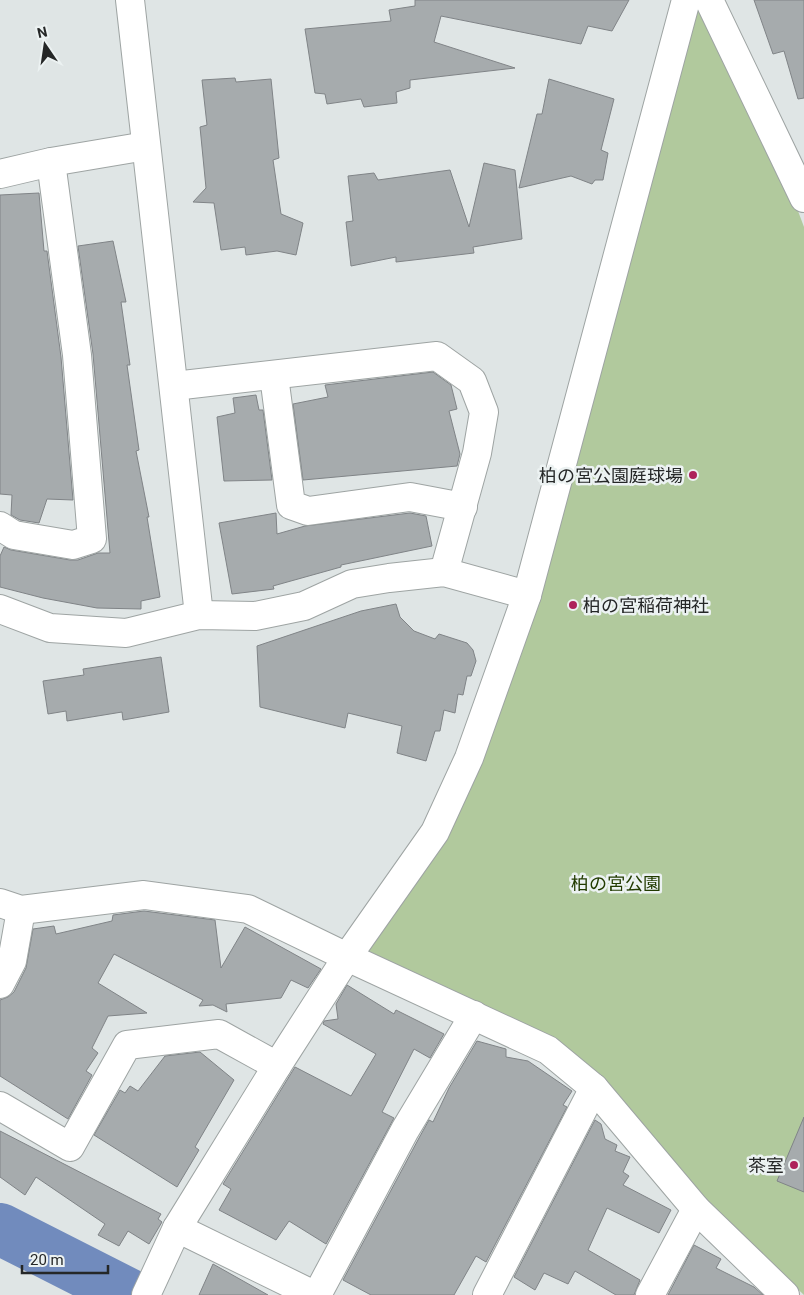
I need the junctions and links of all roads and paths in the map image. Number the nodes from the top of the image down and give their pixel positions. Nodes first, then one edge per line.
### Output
1 (130, 0) edge
2 (686, 0) edge
3 (709, 0) edge
4 (146, 146) junction
5 (51, 162) junction
6 (0, 174) edge
7 (804, 198) edge
8 (274, 376) junction
9 (174, 386) junction
10 (463, 507) junction
11 (0, 526) edge
12 (444, 572) junction
13 (526, 595) junction
14 (0, 609) edge
15 (200, 615) junction
16 (11, 907) edge
17 (347, 957) junction
18 (0, 984) edge
19 (474, 1015) junction
20 (277, 1066) junction
21 (594, 1088) junction
22 (0, 1106) edge
23 (696, 1209) junction
24 (177, 1228) junction
25 (147, 1294) edge
26 (316, 1295) edge
27 (487, 1295) edge
28 (650, 1295) edge
29 (785, 1295) edge

1 - 4 street
2 - 13 street
3 - 7 street
4 - 5 street
4 - 9 street
5 - 6 street
5 - 11 street
8 - 9 street
8 - 10 street
8 - 10 street
9 - 15 street
10 - 12 street
12 - 13 street
12 - 15 street
13 - 17 street
14 - 15 street
16 - 17 street
16 - 18 street
17 - 19 street
17 - 20 street
19 - 21 street
19 - 26 street
20 - 22 street
20 - 24 street
21 - 23 street
21 - 27 street
23 - 28 street
23 - 29 street
24 - 25 street
24 - 26 street

